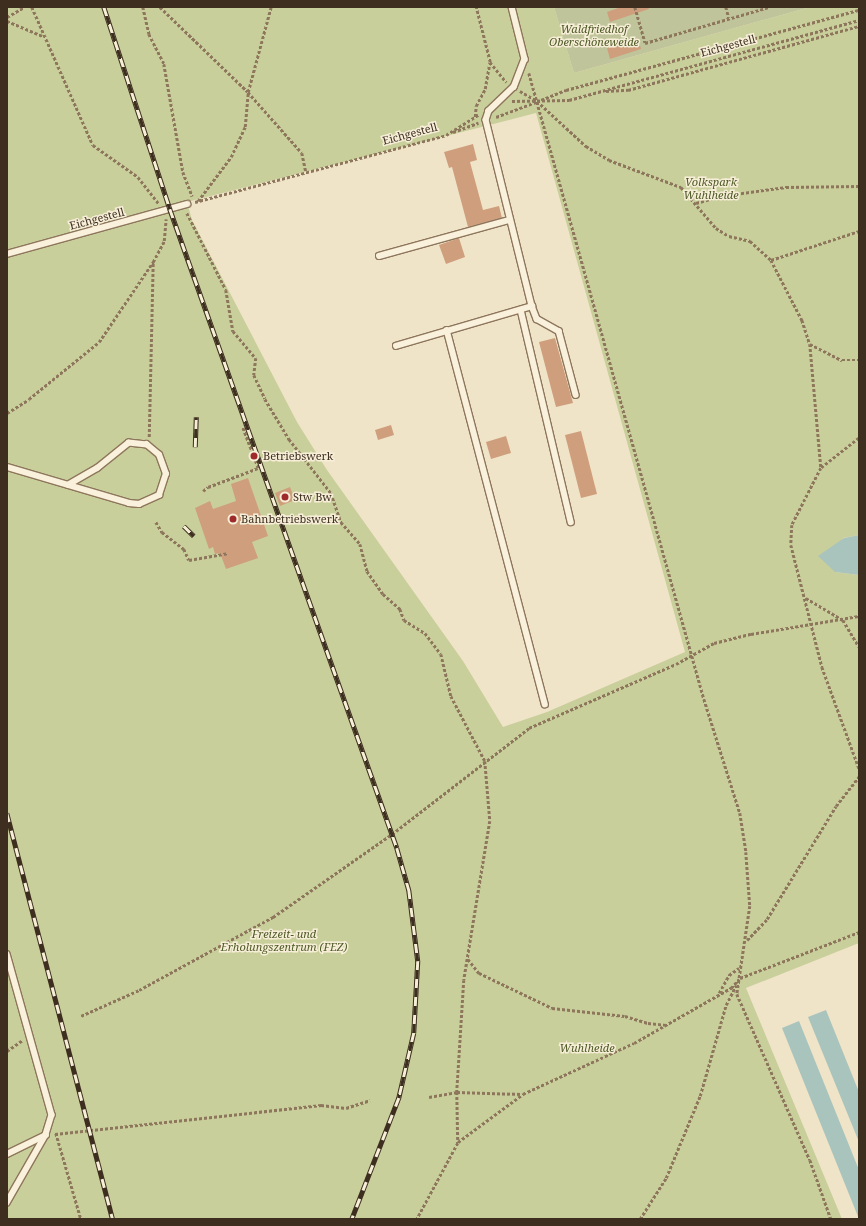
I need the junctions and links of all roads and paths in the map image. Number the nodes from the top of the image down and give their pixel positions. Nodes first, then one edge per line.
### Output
1 (24, 7) edge
2 (32, 7) edge
3 (143, 7) edge
4 (160, 7) edge
5 (271, 7) edge
6 (476, 7) edge
7 (512, 7) edge
8 (635, 7) edge
9 (726, 7) edge
10 (769, 7) edge
11 (859, 10) edge
12 (7, 17) edge
13 (729, 18) junction
14 (859, 20) edge
15 (7, 21) edge
16 (859, 26) edge
17 (43, 36) junction
18 (525, 59) junction
19 (490, 62) junction
20 (514, 88) junction
21 (601, 91) junction
22 (248, 92) junction
23 (505, 99) junction
24 (537, 101) junction
25 (481, 113) dead end
26 (475, 117) junction
27 (306, 172) junction
28 (859, 186) edge
29 (197, 202) junction
30 (696, 203) junction
31 (185, 205) junction
32 (164, 211) junction
33 (509, 220) junction
34 (859, 231) edge
35 (7, 254) edge
36 (379, 256) dead end
37 (772, 260) junction
38 (153, 262) junction
39 (532, 306) junction
40 (522, 310) junction
41 (447, 330) junction
42 (810, 344) junction
43 (396, 346) dead end
44 (859, 360) edge
45 (576, 395) dead end
46 (7, 413) edge
47 (242, 426) dead end
48 (859, 438) edge
49 (147, 445) junction
50 (7, 467) edge
51 (821, 468) junction
52 (68, 485) junction
53 (203, 492) dead end
54 (156, 522) dead end
55 (571, 522) dead end
56 (227, 553) dead end
57 (806, 598) junction
58 (859, 616) edge
59 (843, 620) junction
60 (814, 625) junction
61 (859, 647) edge
62 (692, 654) junction
63 (545, 704) dead end
64 (547, 712) dead end
65 (548, 719) junction
66 (485, 761) junction
67 (859, 768) edge
68 (859, 777) edge
69 (859, 932) edge
70 (747, 941) junction
71 (7, 954) edge
72 (467, 958) junction
73 (739, 968) junction
74 (740, 978) junction
75 (719, 993) junction
76 (81, 1016) dead end
77 (666, 1024) junction
78 (456, 1092) junction
79 (523, 1094) junction
80 (430, 1097) dead end
81 (370, 1100) dead end
82 (52, 1116) junction
83 (57, 1134) junction
84 (46, 1135) junction
85 (458, 1143) junction
86 (7, 1154) edge
87 (7, 1203) edge
88 (81, 1219) edge
89 (417, 1219) edge
90 (640, 1219) edge
91 (831, 1219) edge

1 - 12 path
2 - 17 path
3 - 29 path
4 - 22 path
5 - 22 path
6 - 19 path
7 - 18 lane
8 - 13 path
9 - 13 path
10 - 13 path
11 - 24 path
14 - 21 path, Eichgestell
15 - 17 path
16 - 21 path
17 - 32 path
18 - 20 lane
18 - 24 path
19 - 20 path
19 - 26 path
20 - 23 lane
20 - 24 path
21 - 24 path, Eichgestell
22 - 27 path
22 - 29 path
23 - 24 path, Eichgestell
23 - 33 lane
24 - 30 path
24 - 62 path
25 - 26 path, Eichgestell
26 - 27 path, Eichgestell
27 - 29 path, Eichgestell
28 - 30 path
29 - 31 path, Eichgestell
30 - 37 path
31 - 32 lane, Eichgestell
31 - 66 path
32 - 35 lane, Eichgestell
32 - 38 path
33 - 36 lane
33 - 39 lane
34 - 37 path
37 - 42 path
38 - 46 path
38 - 49 path
39 - 40 lane
39 - 45 lane
40 - 41 lane
40 - 55 lane
41 - 43 lane
41 - 63 lane
42 - 44 path
42 - 51 path
47 - 53 path
48 - 51 path
49 - 52 lane
49 - 52 lane
50 - 52 lane
51 - 57 path
54 - 56 path
57 - 59 path
57 - 60 path
58 - 59 path
59 - 60 path
59 - 61 path
60 - 62 path
60 - 67 path
62 - 65 path
62 - 70 path
64 - 65 path
65 - 66 path
66 - 72 path
66 - 76 path
68 - 70 path
69 - 74 path
70 - 73 path
71 - 82 lane
72 - 77 path
72 - 78 path
73 - 74 path
73 - 75 path
74 - 75 path
74 - 90 path
74 - 91 path
75 - 77 path
77 - 79 path
78 - 79 path
78 - 80 path
78 - 85 path
79 - 85 path
81 - 83 path
82 - 83 path
82 - 84 lane
83 - 84 path
83 - 88 path
84 - 86 lane
84 - 87 lane
85 - 89 path

